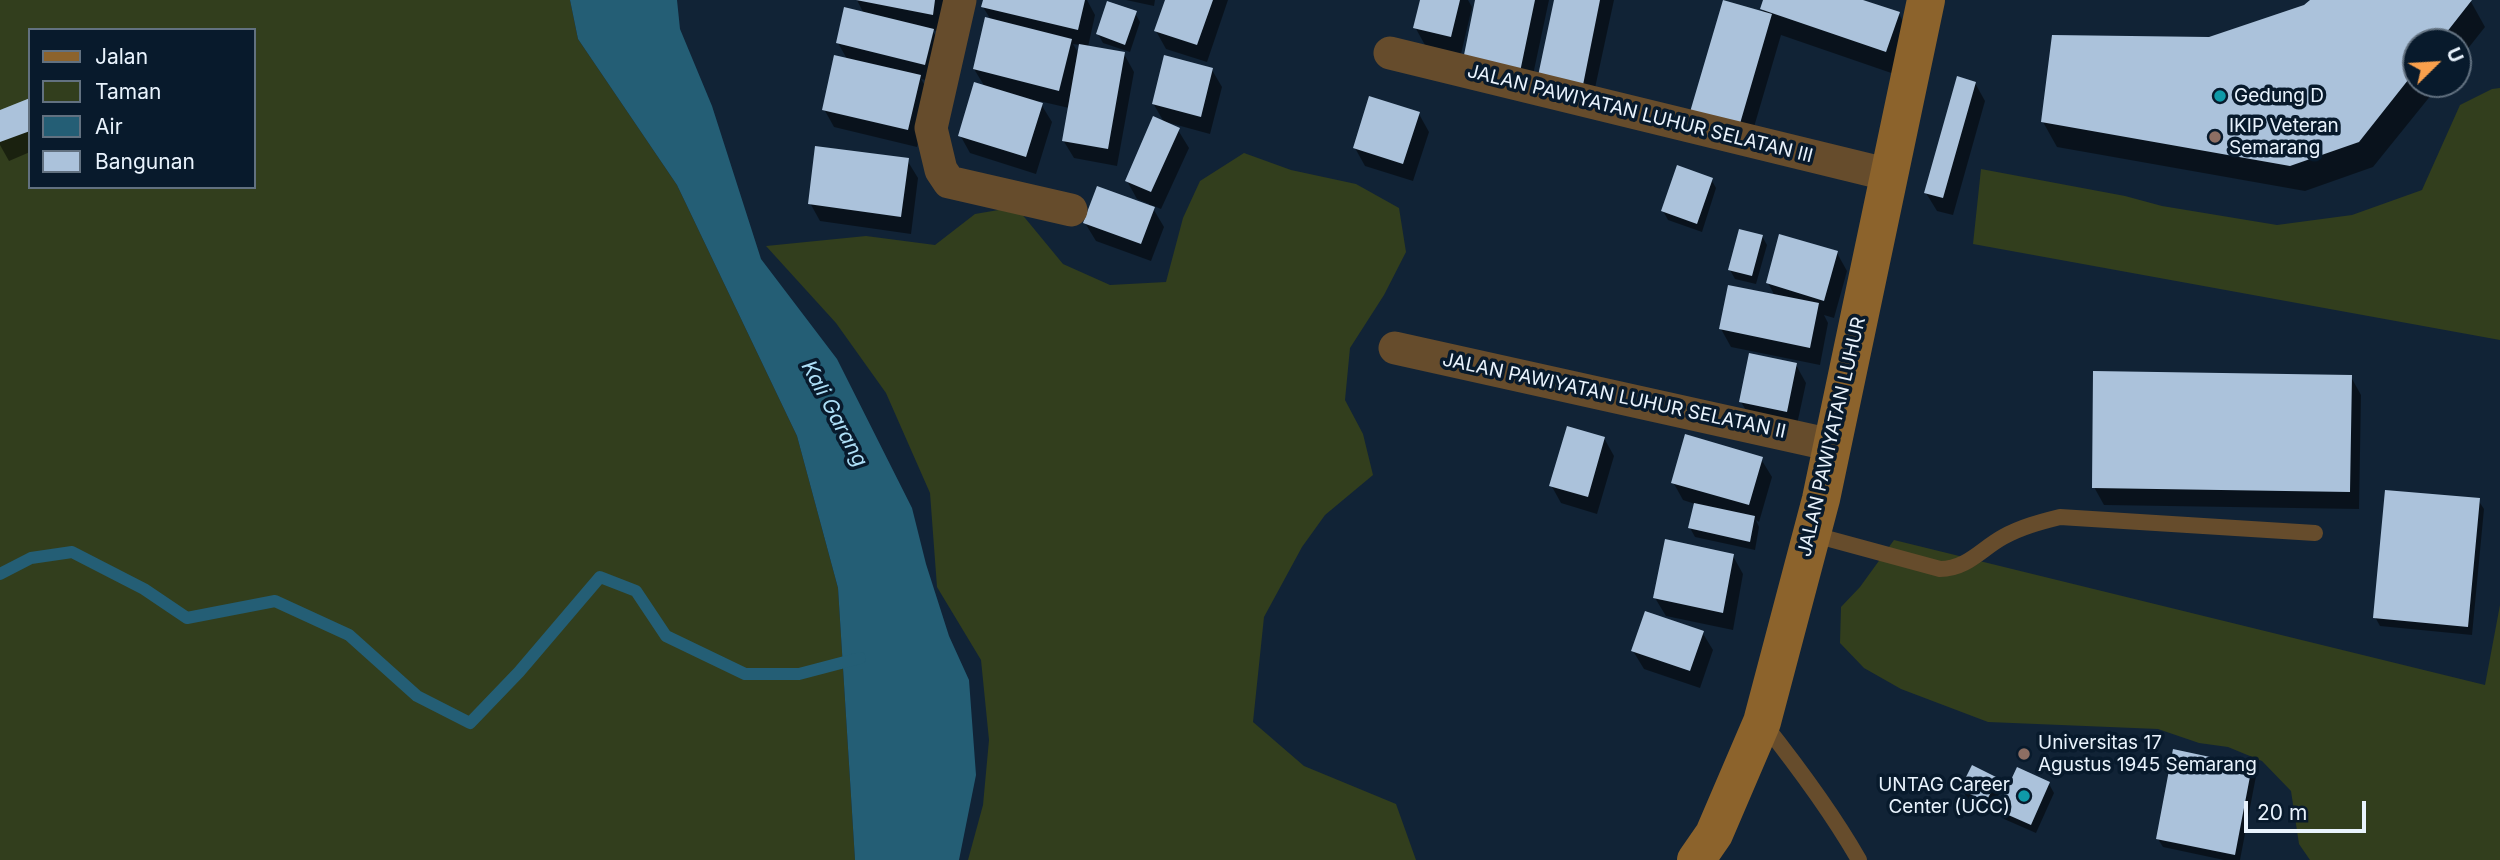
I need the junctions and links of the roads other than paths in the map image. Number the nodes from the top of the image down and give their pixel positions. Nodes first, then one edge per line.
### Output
1 (960, 0) edge
2 (1926, 0) edge
3 (1390, 53) dead end
4 (1890, 175) junction
5 (1071, 210) dead end
6 (1395, 348) dead end
7 (1832, 445) junction
8 (2315, 533) dead end
9 (1811, 534) junction
10 (1762, 722) junction
11 (1696, 860) edge
12 (1859, 860) edge

1 - 5 street
2 - 4 main road, JALAN PAWIYATAN LUHUR
3 - 4 street, JALAN PAWIYATAN LUHUR SELATAN III
4 - 7 main road, JALAN PAWIYATAN LUHUR
6 - 7 street, JALAN PAWIYATAN LUHUR SELATAN II
7 - 9 main road, JALAN PAWIYATAN LUHUR
8 - 9 lane
9 - 10 main road, JALAN PAWIYATAN LUHUR
10 - 11 main road, JALAN PAWIYATAN LUHUR
10 - 12 lane

